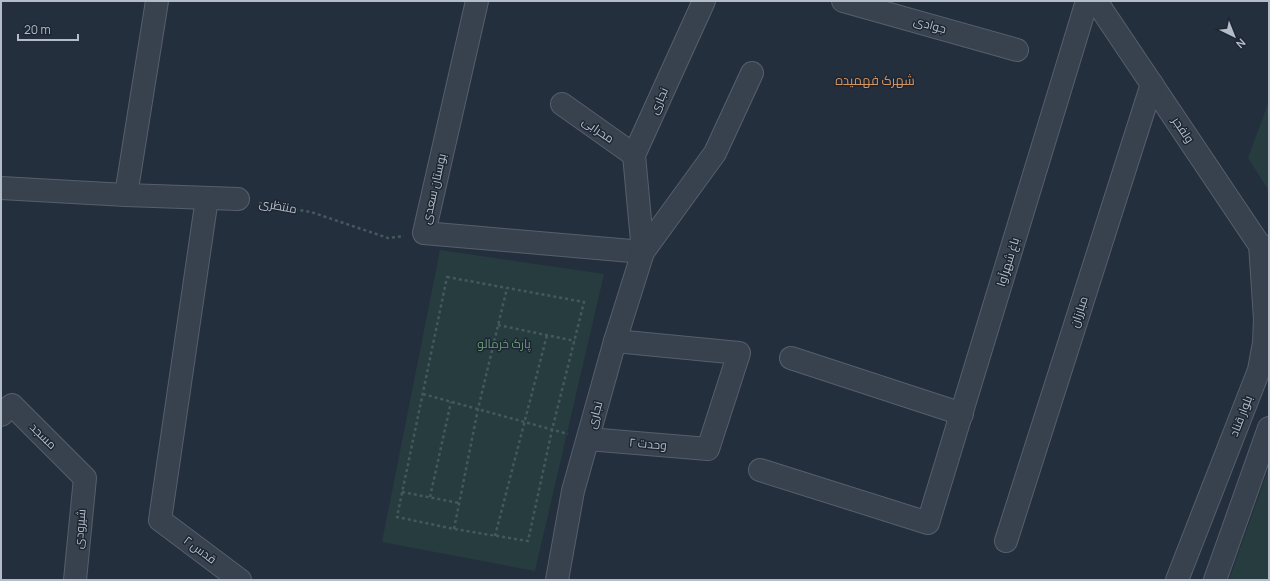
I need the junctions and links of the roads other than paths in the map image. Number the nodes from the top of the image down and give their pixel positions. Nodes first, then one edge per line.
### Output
1 (158, 1) edge
2 (477, 1) edge
3 (704, 1) edge
4 (843, 1) edge
5 (1087, 1) edge
6 (1096, 1) edge
7 (1017, 50) dead end
8 (752, 73) dead end
9 (1152, 84) junction
10 (562, 104) dead end
11 (634, 155) junction
12 (1, 188) edge
13 (126, 195) junction
14 (207, 198) junction
15 (238, 200) road end
16 (1264, 251) edge
17 (643, 252) junction
18 (615, 341) junction
19 (791, 358) dead end
20 (962, 414) junction
21 (1, 415) edge
22 (1269, 428) edge
23 (588, 439) junction
24 (760, 470) dead end
25 (85, 478) joint
26 (1006, 541) dead end
27 (75, 580) edge
28 (240, 580) edge
29 (557, 580) edge
30 (1177, 580) edge
31 (1215, 580) edge

1 - 13 street
2 - 17 street, بوستان سعدی
3 - 11 street, نجاری
4 - 7 street, جوادی
5 - 20 street, باغ شهرآوا
6 - 9 street, ولفجر
8 - 17 street, نجاری
9 - 16 street, ولفجر
9 - 26 street, مبارزان
10 - 11 street, محرابی
11 - 17 street, نجاری
12 - 13 street
13 - 14 street
14 - 15 street
14 - 28 street, قدس ۲
16 - 30 street, بلوار قناد
17 - 18 street, نجاری
18 - 23 street, نجاری
18 - 23 street, وحدت ۲
19 - 20 street
20 - 24 street, باغ شهرآوا
21 - 25 street, مسجد
22 - 31 street
23 - 29 street, نجاری
25 - 27 street, شیرودی

